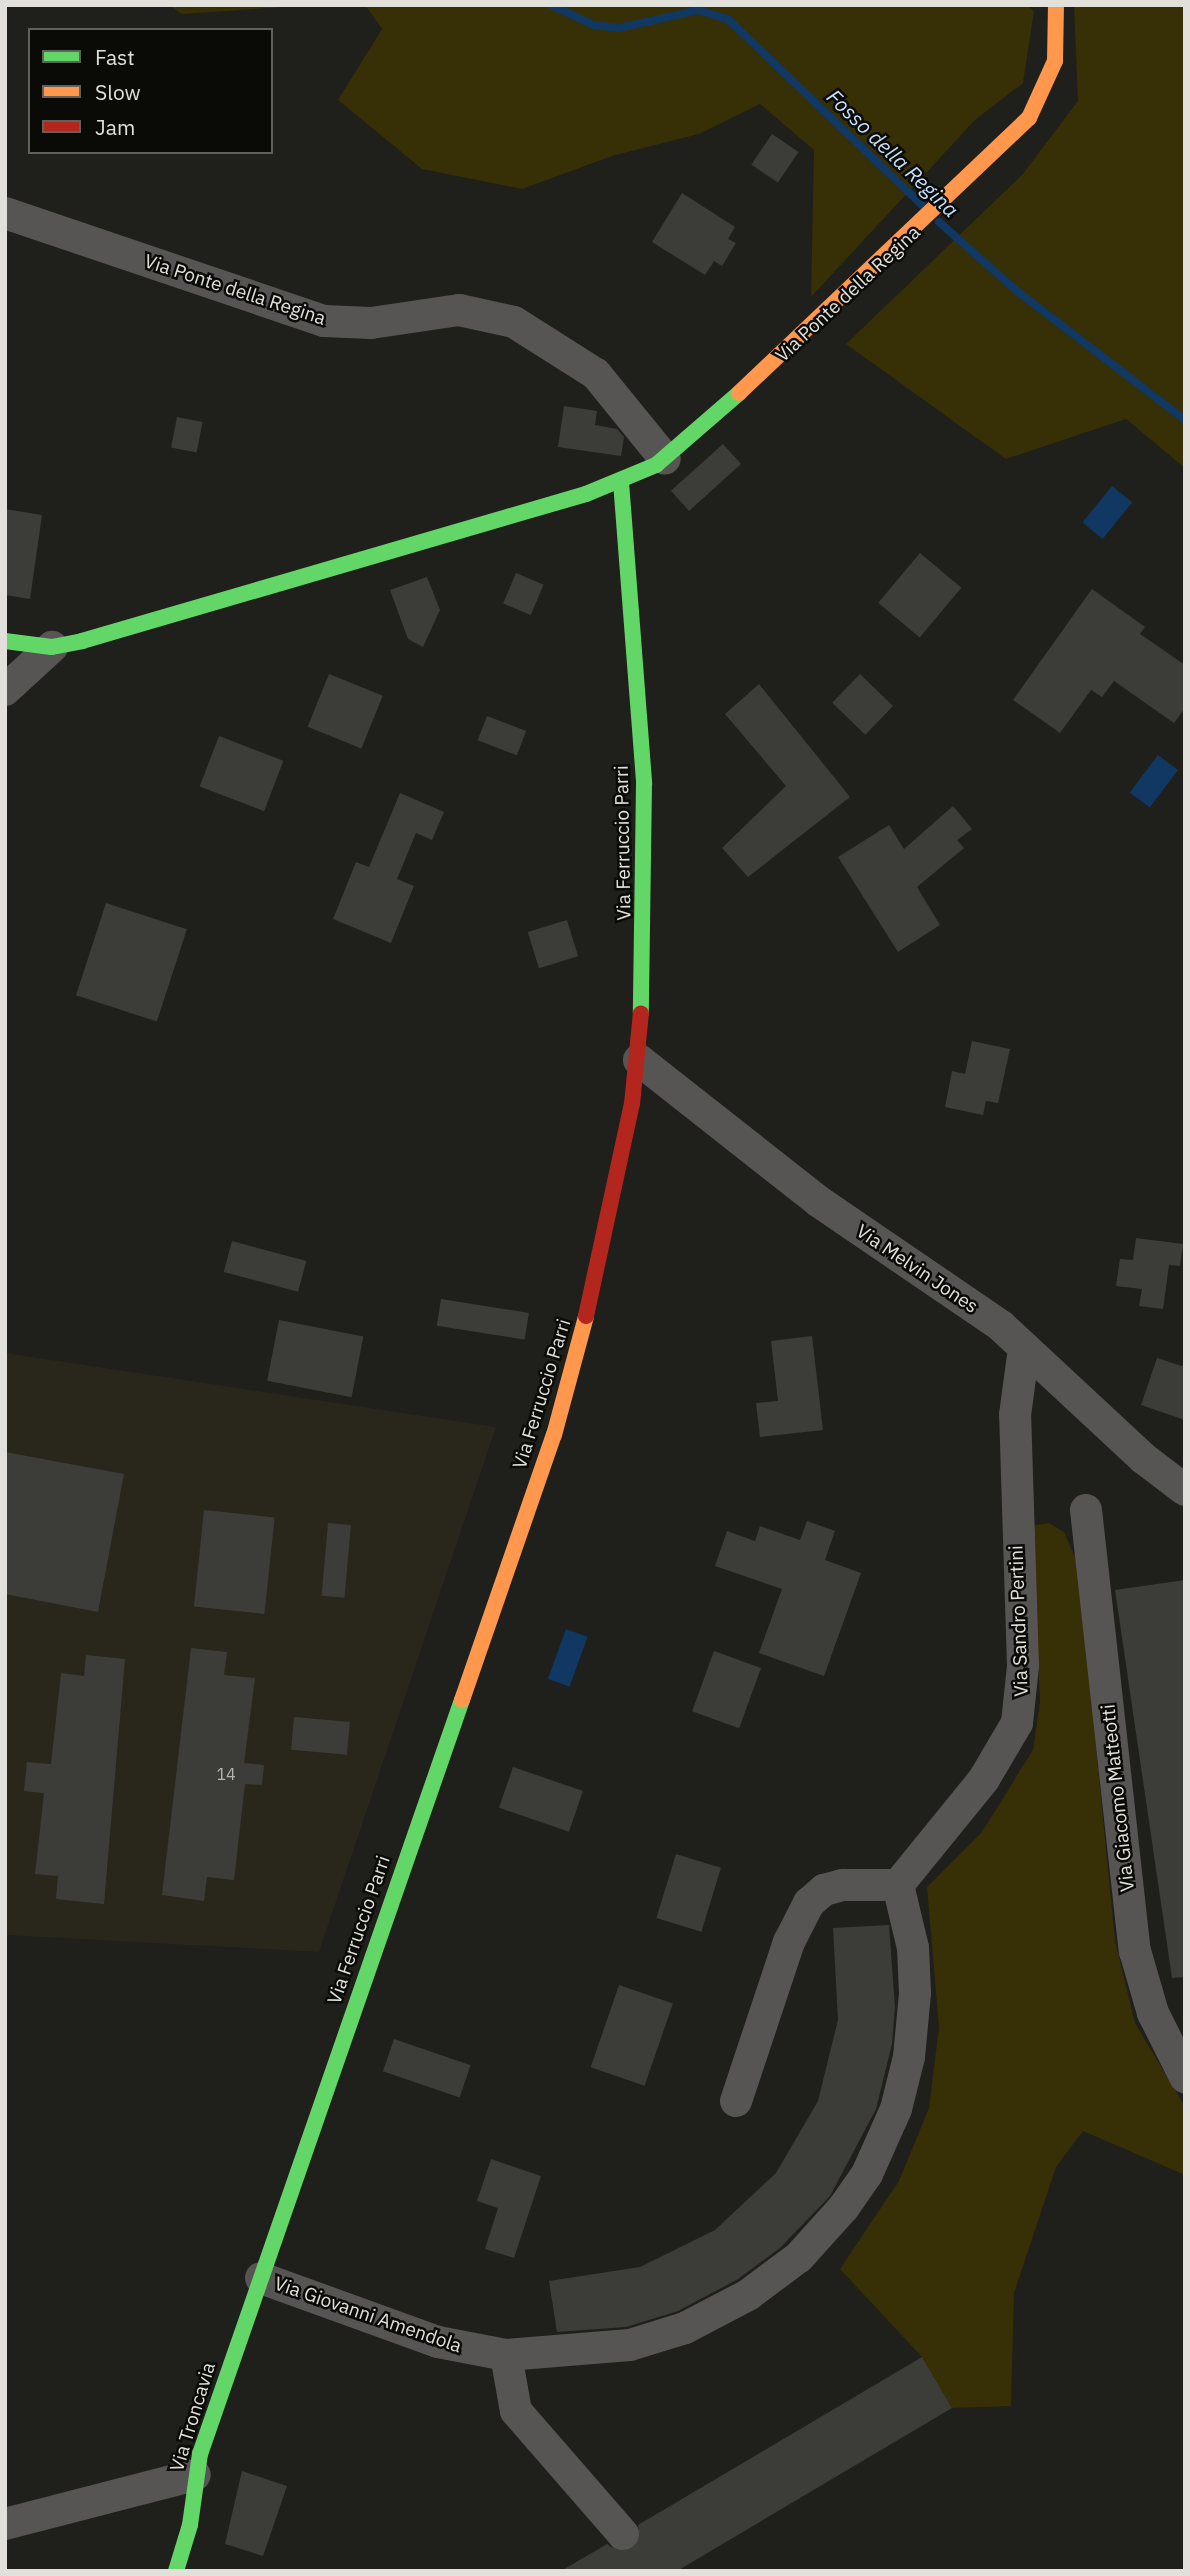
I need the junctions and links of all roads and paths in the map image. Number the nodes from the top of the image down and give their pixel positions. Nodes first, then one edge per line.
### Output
1 (1056, 5) edge
2 (5, 214) edge
3 (665, 459) junction
4 (621, 482) junction
5 (5, 641) edge
6 (52, 647) junction
7 (5, 690) edge
8 (639, 1060) junction
9 (1024, 1348) junction
10 (1185, 1490) edge
11 (1086, 1510) dead end
12 (898, 1885) junction
13 (1185, 2077) edge
14 (736, 2101) dead end
15 (261, 2278) junction
16 (506, 2356) junction
17 (195, 2475) junction
18 (5, 2524) edge
19 (623, 2534) tunnel mouth
20 (176, 2571) edge

1 - 3 street, Via Ponte della Regina
2 - 3 street, Via Ponte della Regina
3 - 4 street, Via Ponte della Regina
4 - 6 street, Via Ponte della Regina
4 - 8 street, Via Ferruccio Parri
5 - 6 street
6 - 7 street
8 - 9 street, Via Melvin Jones
8 - 15 street, Via Ferruccio Parri
9 - 10 street, Via Melvin Jones
9 - 12 street, Via Sandro Pertini
11 - 13 street, Via Giacomo Matteotti
12 - 14 street
12 - 16 street, Via Giovanni Amendola
15 - 16 street, Via Giovanni Amendola
15 - 17 street, Via Troncavia
16 - 19 street
17 - 18 street
17 - 20 street, Via Troncavia

